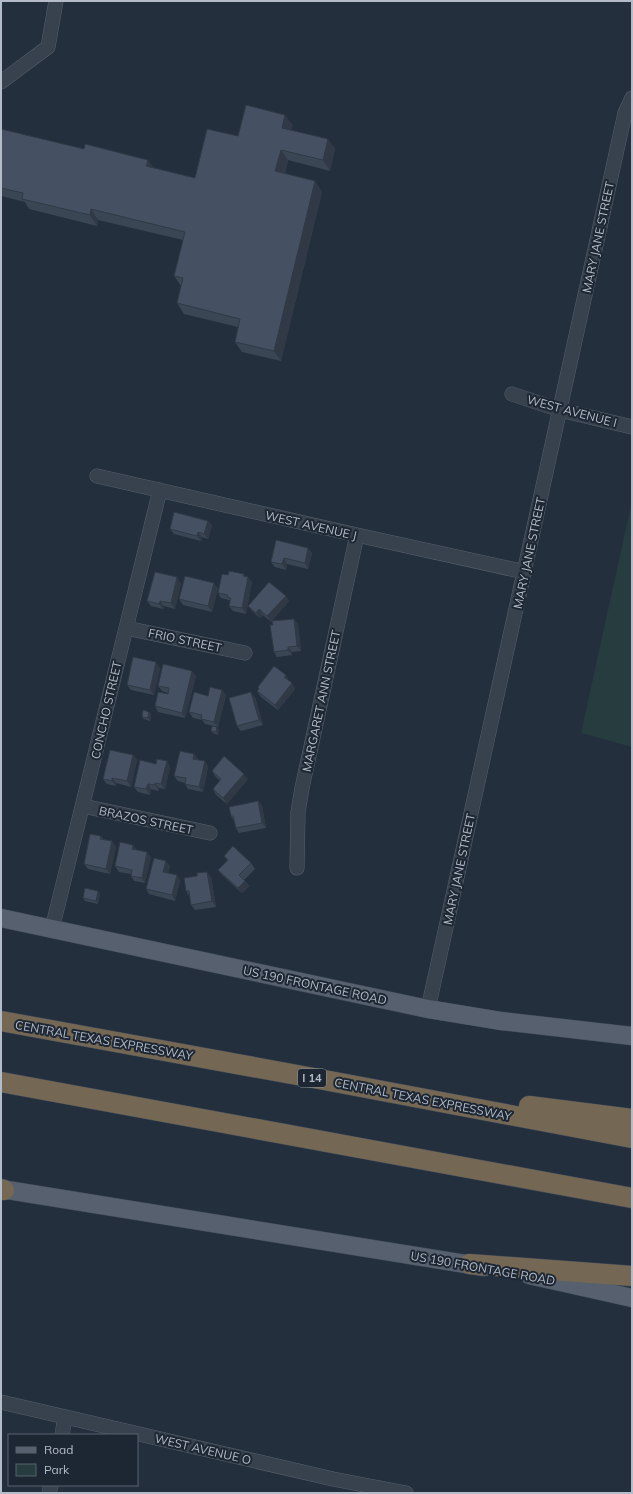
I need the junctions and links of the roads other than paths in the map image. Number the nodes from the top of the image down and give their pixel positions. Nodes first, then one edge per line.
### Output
1 (56, 1) edge
2 (1, 82) edge
3 (632, 98) edge
4 (512, 394) dead end
5 (560, 410) junction
6 (632, 427) edge
7 (97, 476) dead end
8 (160, 490) junction
9 (356, 535) junction
10 (525, 572) junction
11 (126, 628) junction
12 (245, 653) dead end
13 (83, 806) junction
14 (210, 833) dead end
15 (297, 868) dead end
16 (1, 918) edge
17 (52, 929) junction
18 (428, 1009) junction
19 (1, 1022) edge
20 (632, 1036) edge
21 (318, 1079) junction
22 (1, 1082) edge
23 (632, 1119) edge
24 (632, 1138) edge
25 (2, 1189) edge
26 (632, 1198) edge
27 (469, 1264) junction
28 (632, 1276) edge
29 (632, 1298) edge
30 (1, 1402) edge
31 (66, 1417) junction
32 (62, 1434) edge
33 (406, 1493) edge

1 - 2 street
3 - 5 street, MARY JANE STREET
4 - 5 street, WEST AVENUE I
5 - 6 street, WEST AVENUE I
5 - 10 street, MARY JANE STREET
7 - 8 street, WEST AVENUE J
8 - 9 street, WEST AVENUE J
8 - 11 street, CONCHO STREET
9 - 10 street, WEST AVENUE J
9 - 15 street, MARGARET ANN STREET
10 - 18 street, MARY JANE STREET
11 - 12 street, FRIO STREET
11 - 13 street, CONCHO STREET
13 - 14 street, BRAZOS STREET
13 - 17 street, CONCHO STREET
16 - 17 main road, US 190 FRONTAGE ROAD
17 - 18 main road, US 190 FRONTAGE ROAD
18 - 20 main road, US 190 FRONTAGE ROAD
19 - 21 highway, CENTRAL TEXAS EXPRESSWAY / I 14
21 - 23 highway
21 - 24 highway, CENTRAL TEXAS EXPRESSWAY / I 14
22 - 26 highway
25 - 27 main road, US 190 FRONTAGE ROAD
27 - 28 highway
27 - 29 main road, US 190 FRONTAGE ROAD
30 - 31 street, WEST AVENUE O
31 - 32 street
31 - 33 street, WEST AVENUE O

